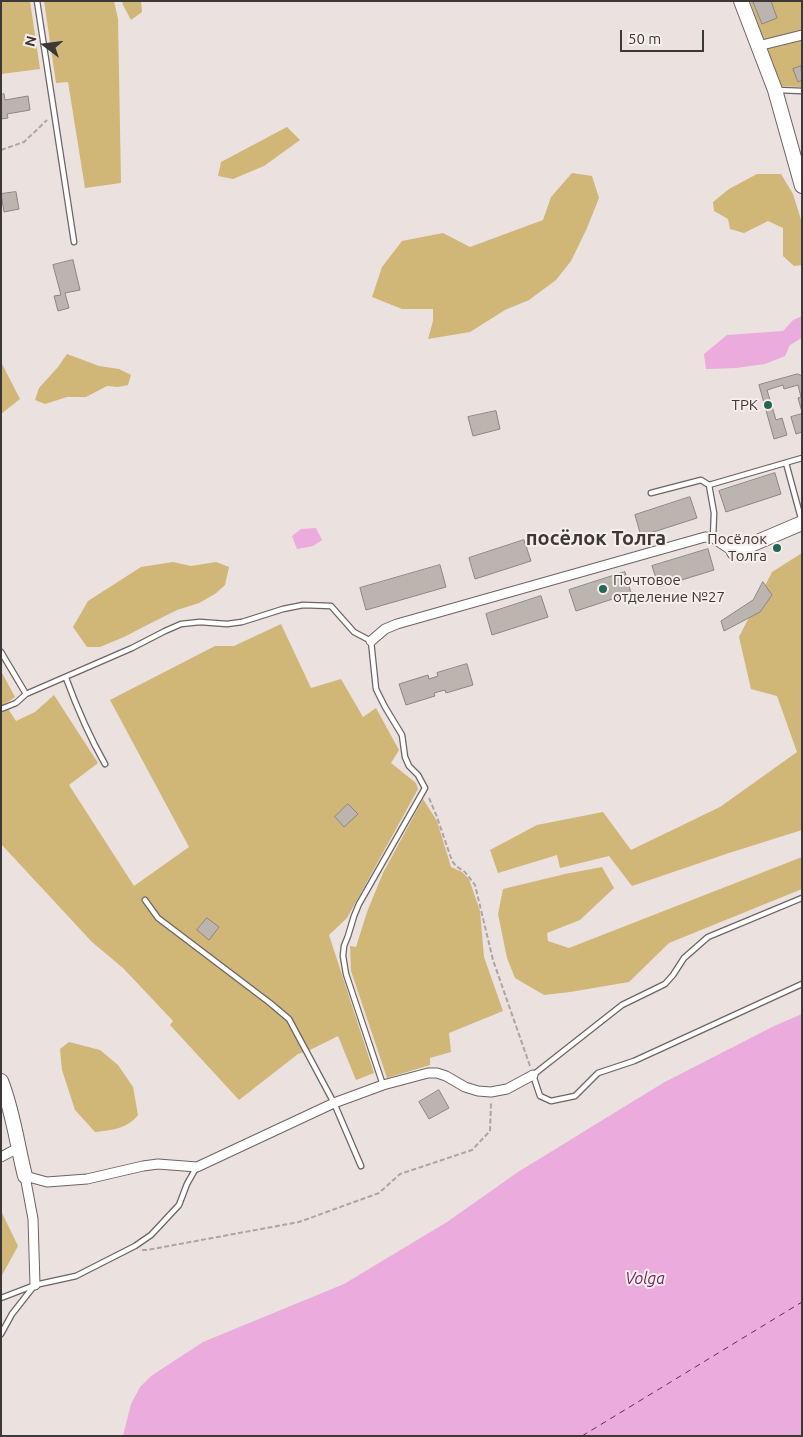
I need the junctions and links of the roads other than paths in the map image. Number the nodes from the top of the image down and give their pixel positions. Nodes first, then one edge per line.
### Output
1 (37, 1) edge
2 (741, 1) edge
3 (802, 35) edge
4 (758, 46) junction
5 (775, 90) junction
6 (802, 91) edge
7 (802, 186) edge
8 (74, 242) dead end
9 (802, 458) edge
10 (786, 463) junction
11 (709, 485) junction
12 (651, 493) dead end
13 (802, 523) edge
14 (713, 538) junction
15 (734, 552) joint
16 (371, 641) junction
17 (1, 652) edge
18 (66, 678) junction
19 (26, 694) junction
20 (1, 709) edge
21 (105, 764) dead end
22 (802, 898) edge
23 (145, 900) dead end
24 (802, 984) edge
25 (533, 1075) junction
26 (1, 1081) edge
27 (383, 1085) junction
28 (334, 1103) junction
29 (18, 1148) junction
30 (1, 1157) edge
31 (361, 1166) dead end
32 (197, 1167) junction
33 (25, 1176) junction
34 (35, 1285) junction
35 (1, 1298) edge
36 (1, 1334) edge

1 - 8 lane
2 - 4 street
3 - 4 street
4 - 5 street
5 - 6 lane
5 - 7 street
9 - 10 lane
10 - 11 lane
10 - 13 lane
11 - 12 lane
11 - 14 lane
13 - 15 street
14 - 15 street
14 - 16 street
16 - 18 lane
16 - 27 lane
17 - 19 lane
18 - 19 lane
18 - 21 lane
19 - 20 lane
22 - 25 lane
23 - 28 lane
24 - 25 lane
25 - 27 street
26 - 29 street
27 - 28 street
28 - 31 lane
28 - 32 street
29 - 30 street
29 - 33 street
32 - 33 street
32 - 34 lane
33 - 34 street
34 - 35 lane
34 - 36 lane

